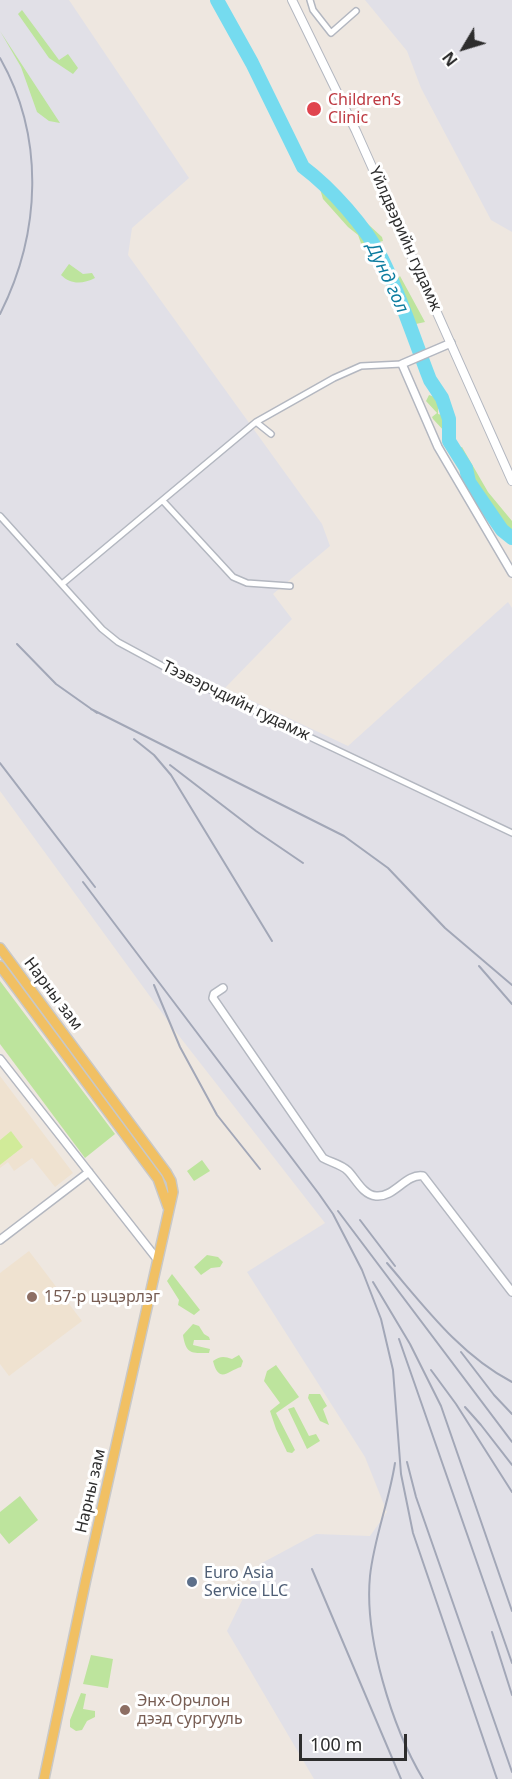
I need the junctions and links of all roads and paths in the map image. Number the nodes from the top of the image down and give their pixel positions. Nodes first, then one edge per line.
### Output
1 (292, 0) edge
2 (310, 0) edge
3 (356, 11) dead end
4 (451, 343) junction
5 (405, 362) junction
6 (256, 422) junction
7 (271, 434) dead end
8 (512, 481) edge
9 (163, 501) junction
10 (0, 516) edge
11 (512, 573) edge
12 (62, 584) junction
13 (290, 586) dead end
14 (512, 833) edge
15 (0, 948) edge
16 (0, 966) edge
17 (223, 988) dead end
18 (0, 1059) edge
19 (89, 1172) junction
20 (168, 1209) junction
21 (0, 1240) edge
22 (157, 1259) junction
23 (512, 1292) edge
24 (44, 1779) edge

1 - 4 main road, Yйлдвэрийн гудамж
2 - 3 street
4 - 5 street
4 - 8 main road, Yйлдвэрийн гудамж
5 - 6 street
5 - 11 street
6 - 7 street
6 - 9 street
9 - 12 street
9 - 13 street
10 - 12 street, Тээвэрчдийн гудамж
12 - 14 street, Тээвэрчдийн гудамж
15 - 20 main road, Нарны зам
16 - 20 main road, Нарны зам
17 - 23 street
18 - 19 street
19 - 21 street
19 - 22 street
20 - 22 main road, Нарны зам
22 - 24 main road, Нарны зам

